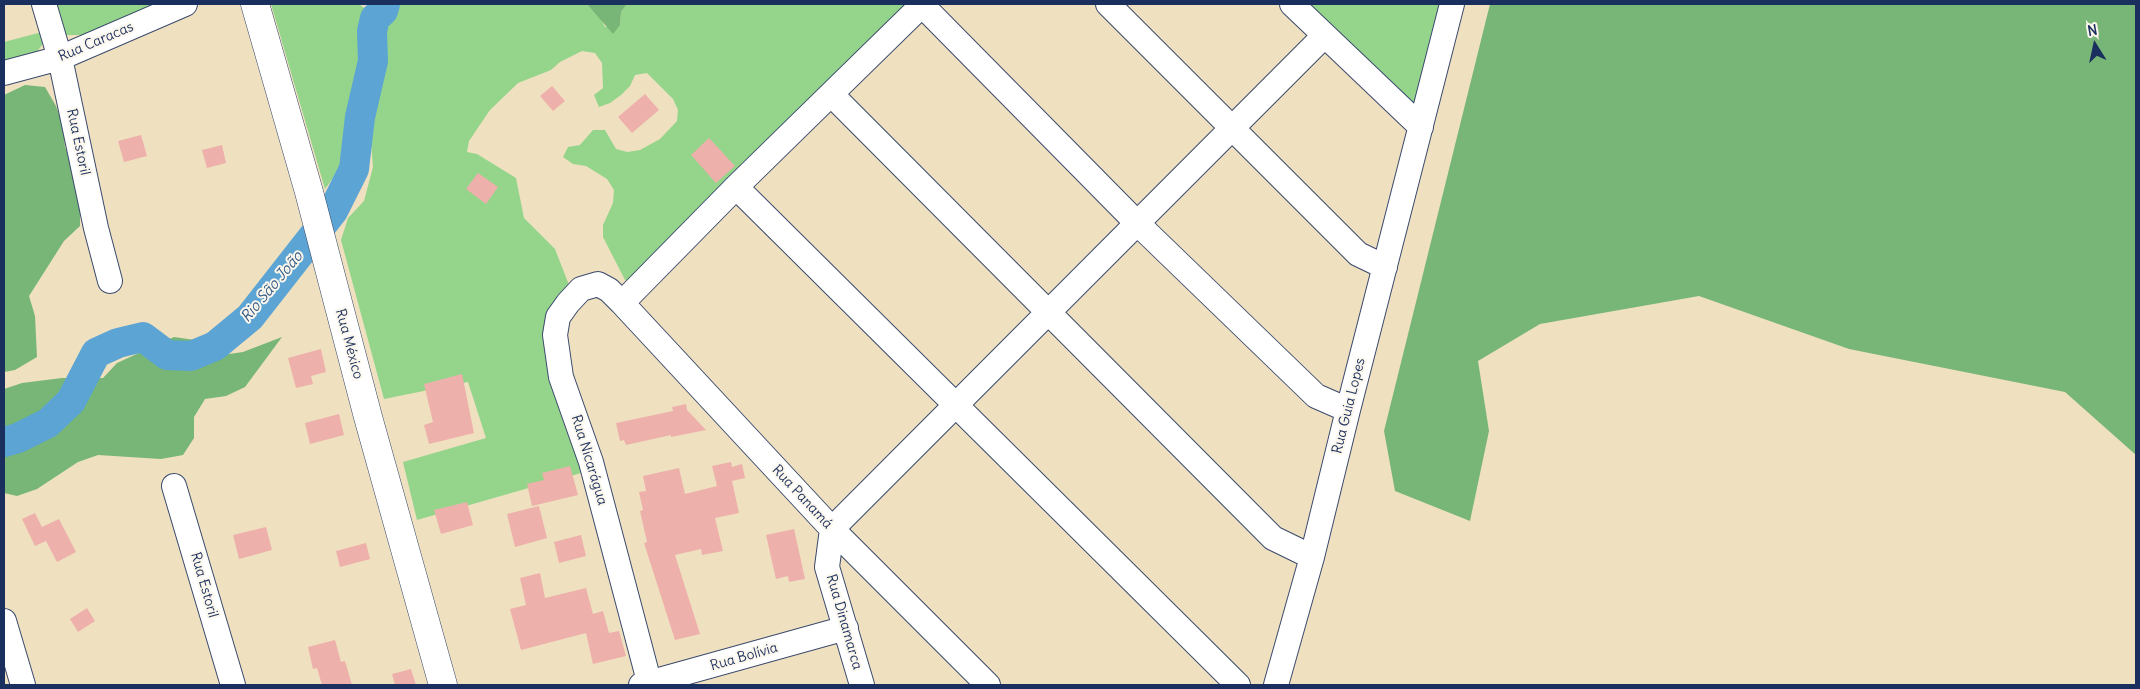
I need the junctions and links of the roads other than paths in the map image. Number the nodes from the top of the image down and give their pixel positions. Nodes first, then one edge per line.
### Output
1 (44, 4) edge
2 (185, 4) edge
3 (255, 4) edge
4 (922, 4) edge
5 (1108, 4) edge
6 (1292, 4) edge
7 (1452, 4) edge
8 (1324, 36) junction
9 (60, 58) junction
10 (4, 73) edge
11 (831, 94) junction
12 (1421, 127) junction
13 (1232, 128) junction
14 (736, 187) junction
15 (1137, 223) junction
16 (1385, 267) junction
17 (110, 281) dead end
18 (622, 303) junction
19 (1048, 312) junction
20 (956, 405) junction
21 (1348, 410) junction
22 (174, 486) dead end
23 (832, 529) junction
24 (1312, 557) junction
25 (4, 621) edge
26 (846, 628) junction
27 (647, 684) edge
28 (23, 685) edge
29 (233, 685) edge
30 (443, 685) edge
31 (862, 685) edge
32 (988, 685) edge
33 (1238, 685) edge
34 (1276, 685) edge

1 - 9 street, Rua Estoril
2 - 9 street, Rua Caracas
3 - 30 main road, Rua México
4 - 11 street
4 - 15 street
5 - 13 street
6 - 8 street
7 - 12 street, Rua Guia Lopes
8 - 12 street
8 - 13 street
9 - 10 street, Rua Caracas
9 - 17 street, Rua Estoril
11 - 14 street
11 - 19 street
12 - 16 street, Rua Guia Lopes
13 - 15 street
13 - 16 street
14 - 18 street
14 - 20 street
15 - 19 street
15 - 21 street
16 - 21 street, Rua Guia Lopes
18 - 23 street, Rua Panamá
18 - 27 street, Rua Nicarágua
19 - 20 street
19 - 24 street
20 - 23 street
20 - 33 street
21 - 24 street, Rua Guia Lopes
22 - 29 street, Rua Estoril
23 - 26 street, Rua Dinamarca
23 - 32 street, Rua Panamá
24 - 34 street, Rua Guia Lopes
25 - 28 street
26 - 27 street, Rua Bolívia
26 - 31 street, Rua Dinamarca

